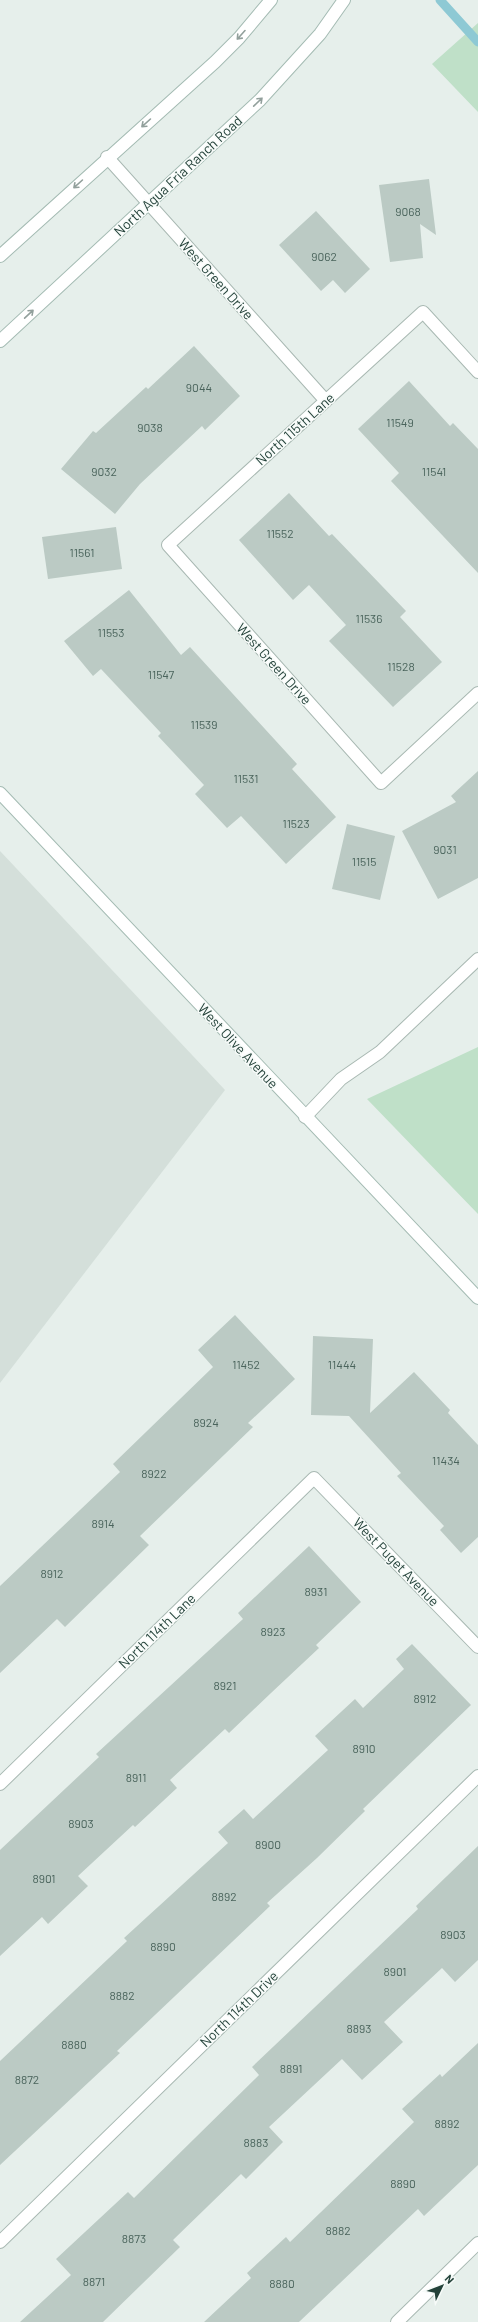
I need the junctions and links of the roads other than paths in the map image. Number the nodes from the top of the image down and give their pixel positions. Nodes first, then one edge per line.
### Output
1 (271, 0) edge
2 (344, 0) edge
3 (107, 158) junction
4 (149, 204) junction
5 (0, 256) edge
6 (0, 340) edge
7 (478, 372) edge
8 (326, 401) junction
9 (168, 545) joint
10 (478, 693) edge
11 (0, 793) edge
12 (478, 959) edge
13 (305, 1117) junction
14 (478, 1298) edge
15 (314, 1478) joint
16 (478, 1647) edge
17 (478, 1776) edge
18 (0, 1784) edge
19 (0, 2242) edge
20 (478, 2243) edge
21 (397, 2322) edge

1 -> 3 street
4 -> 2 street, North Agua Fria Ranch Road
3 - 4 street, West Green Drive
3 -> 5 street
6 -> 4 street, North Agua Fria Ranch Road
4 - 8 street, West Green Drive
7 - 8 street, North 115th Lane
8 - 9 street, North 115th Lane
9 - 10 street, West Green Drive
11 - 13 street, West Olive Avenue
12 - 13 street
13 - 14 street, West Olive Avenue
15 - 16 street, West Puget Avenue
15 - 18 street, North 114th Lane
17 - 19 street, North 114th Drive
20 - 21 street

